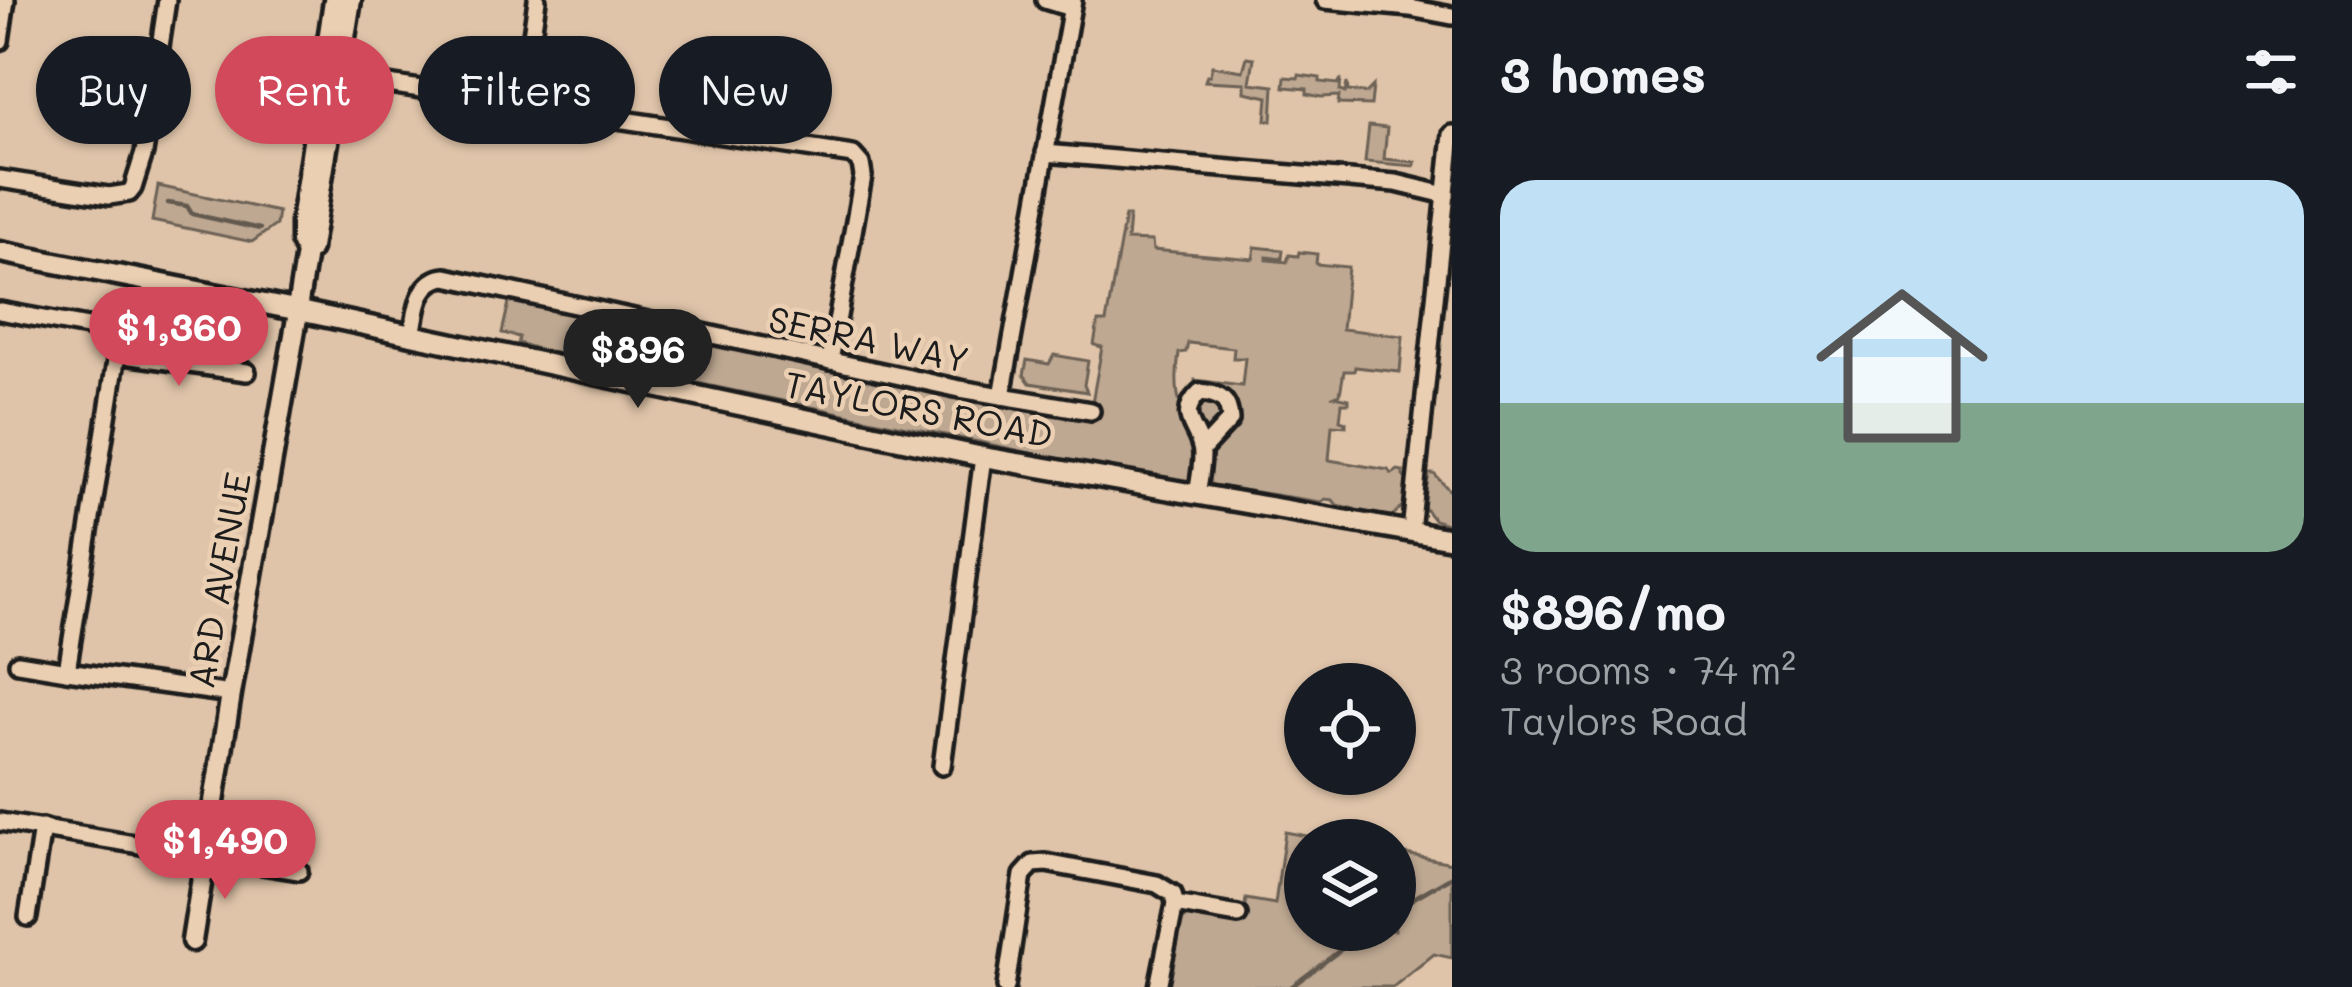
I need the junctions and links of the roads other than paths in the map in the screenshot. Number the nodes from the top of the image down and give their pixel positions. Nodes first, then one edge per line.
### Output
1 (6, 0) edge
2 (167, 0) edge
3 (334, 0) edge
4 (350, 0) edge
5 (538, 0) edge
6 (1045, 0) edge
7 (1325, 0) edge
8 (1072, 4) edge
9 (1452, 6) edge
10 (1410, 8) junction
11 (1452, 16) edge
12 (345, 36) edge
13 (532, 36) edge
14 (0, 41) edge
15 (635, 121) edge
16 (1452, 134) edge
17 (328, 144) edge
18 (1046, 147) junction
19 (0, 179) edge
20 (1447, 188) junction
21 (0, 252) edge
22 (305, 253) junction
23 (0, 311) edge
24 (298, 311) junction
25 (412, 336) junction
26 (117, 354) junction
27 (830, 361) junction
28 (248, 372) dead end
29 (1002, 396) junction
30 (1091, 411) dead end
31 (1203, 448) dead end
32 (983, 457) junction
33 (1198, 495) junction
34 (1411, 532) junction
35 (1452, 539) edge
36 (18, 663) dead end
37 (68, 670) junction
38 (231, 694) junction
39 (942, 766) dead end
40 (0, 822) edge
41 (42, 828) junction
42 (205, 855) junction
43 (298, 871) dead end
44 (1175, 904) junction
45 (1238, 914) dead end
46 (28, 917) dead end
47 (192, 941) dead end
48 (1006, 987) edge
49 (1159, 987) edge

1 - 14 street
2 - 19 street
3 - 22 street
4 - 12 street
5 - 13 street
6 - 8 street
7 - 10 street
8 - 18 street
9 - 10 street
10 - 11 street
15 - 27 street
16 - 20 street
17 - 22 street
18 - 20 street
18 - 29 street
20 - 34 street
21 - 24 street, TAYLORS ROAD
22 - 24 street, ARD AVENUE
23 - 26 street
24 - 25 street, TAYLORS ROAD
24 - 38 street, ARD AVENUE
25 - 27 street, SERRA WAY
25 - 32 street, TAYLORS ROAD
26 - 28 street
26 - 37 street
27 - 29 street, SERRA WAY
29 - 30 street, SERRA WAY
31 - 33 street
32 - 33 street, TAYLORS ROAD
32 - 39 street
33 - 34 street, TAYLORS ROAD
34 - 35 street, TAYLORS ROAD
36 - 37 street
37 - 38 street
38 - 42 street, ARD AVENUE
40 - 41 street
41 - 42 street
41 - 46 street
42 - 43 street
42 - 47 street, ARD AVENUE
44 - 45 street
44 - 48 street
44 - 49 street

